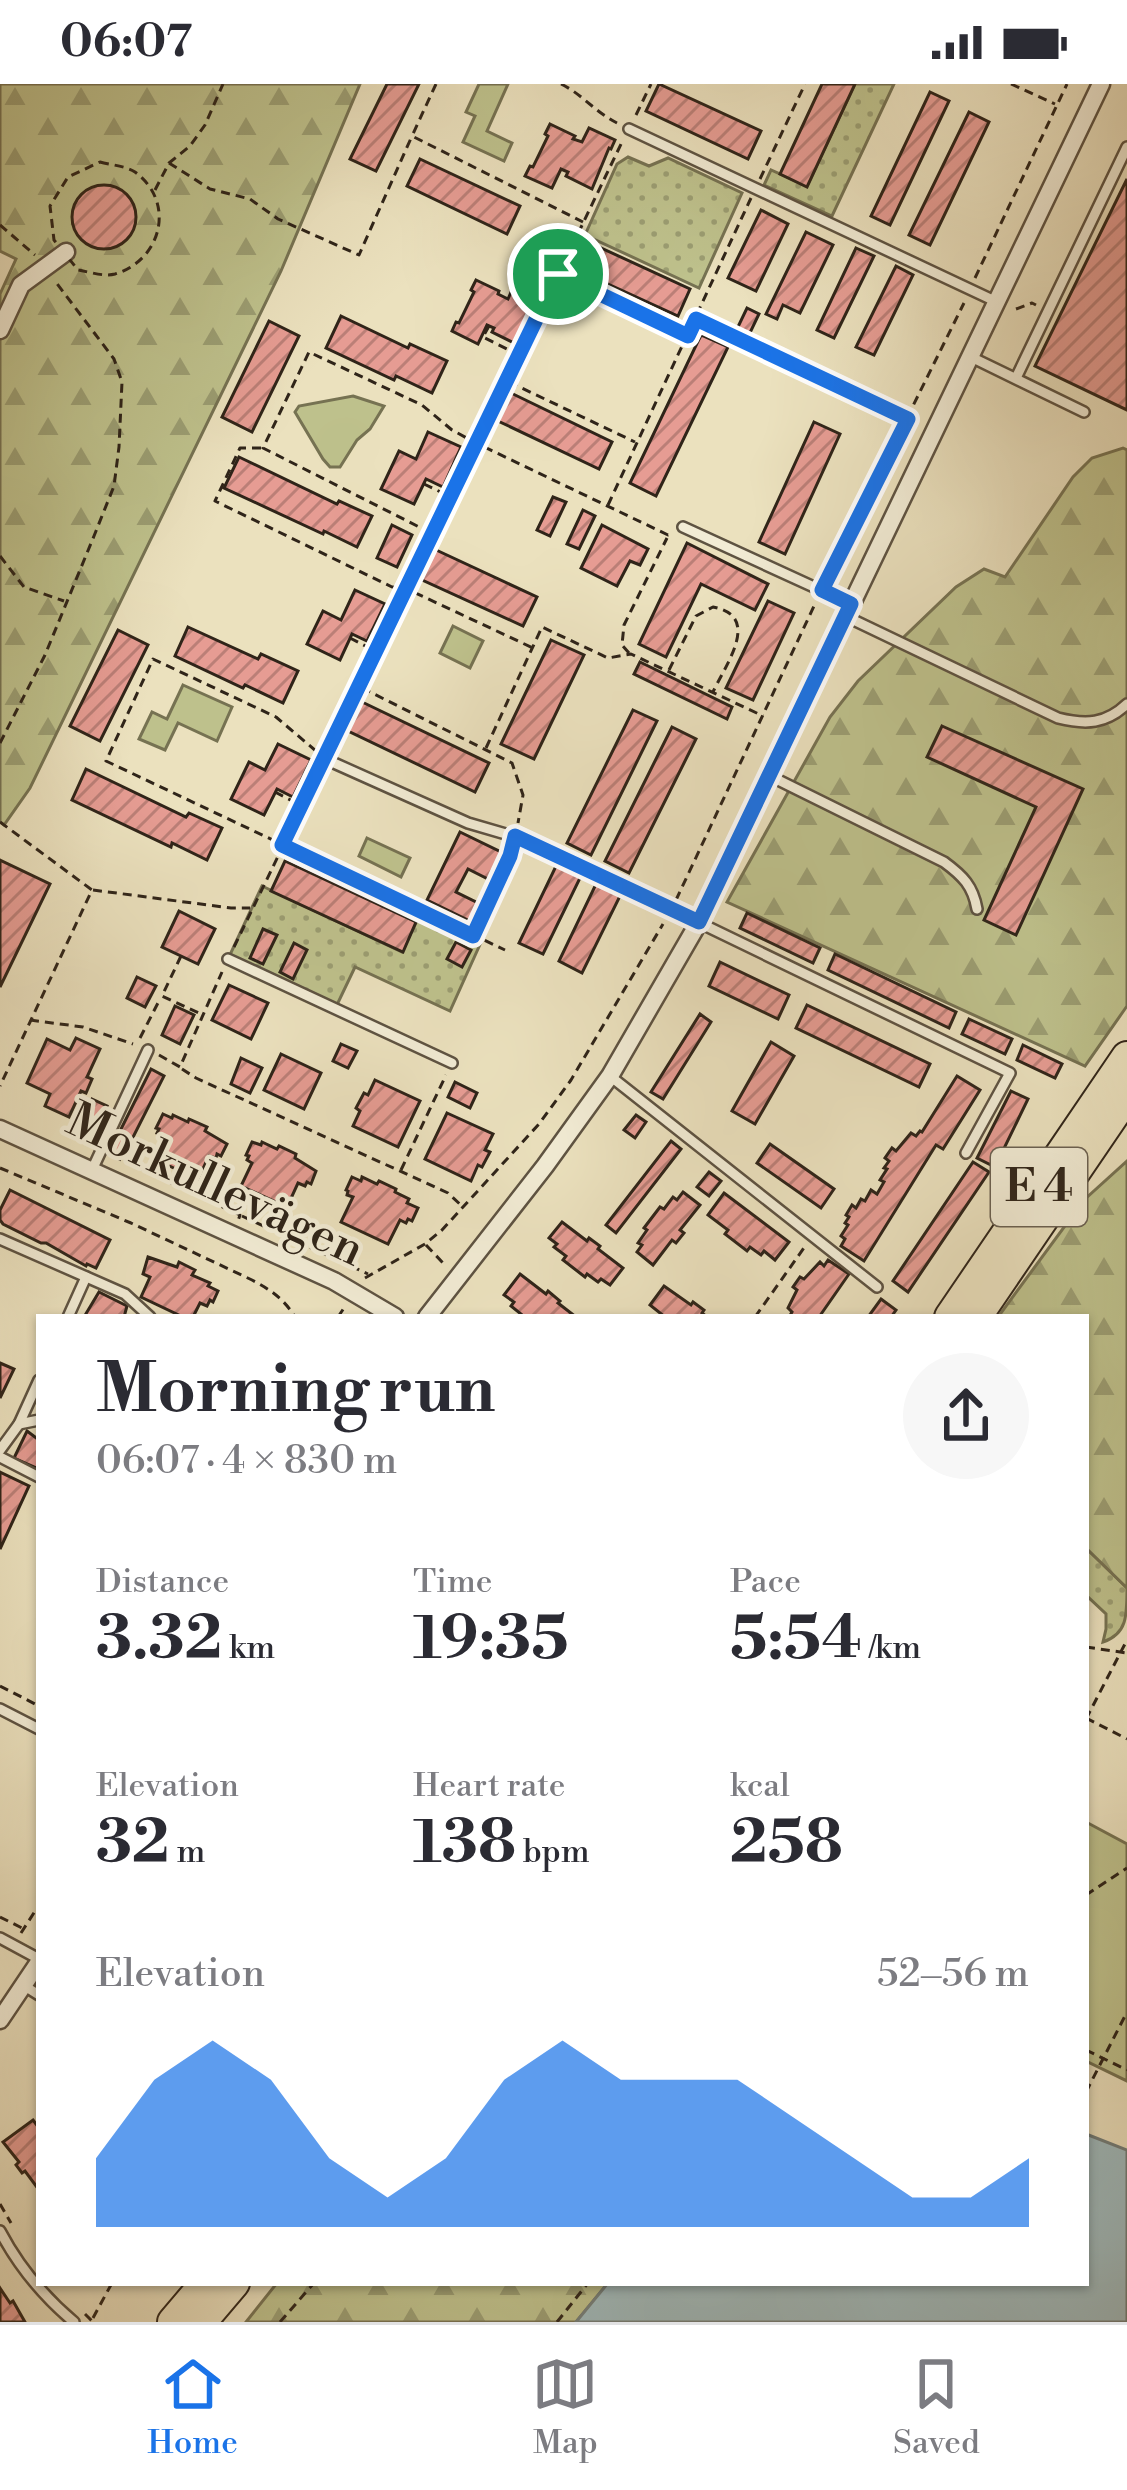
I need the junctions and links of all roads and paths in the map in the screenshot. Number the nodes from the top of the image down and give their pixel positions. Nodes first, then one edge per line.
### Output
1 (223, 84) edge
2 (436, 84) edge
3 (561, 84) edge
4 (651, 84) edge
5 (805, 84) edge
6 (1011, 84) edge
7 (1067, 84) edge
8 (1101, 84) edge
9 (1057, 105) junction
10 (629, 129) junction
11 (412, 136) junction
12 (1127, 147) edge
13 (169, 164) junction
14 (755, 189) junction
15 (154, 192) junction
16 (583, 222) junction
17 (0, 225) edge
18 (65, 253) junction
19 (46, 268) junction
20 (558, 274) junction
21 (970, 290) junction
22 (997, 302) junction
23 (1016, 309) dead end
24 (1049, 310) junction
25 (696, 319) junction
26 (489, 326) dead end
27 (0, 330) edge
28 (688, 336) junction
29 (519, 355) junction
30 (971, 356) junction
31 (1016, 378) junction
32 (506, 381) junction
33 (1084, 412) dead end
34 (908, 419) junction
35 (476, 443) junction
36 (637, 443) junction
37 (263, 448) junction
38 (424, 484) dead end
39 (451, 496) junction
40 (607, 506) junction
41 (683, 527) joint
42 (433, 534) junction
43 (668, 535) junction
44 (0, 556) edge
45 (406, 589) junction
46 (822, 590) junction
47 (65, 602) junction
48 (848, 610) junction
49 (350, 638) dead end
50 (532, 648) junction
51 (376, 651) junction
52 (631, 654) junction
53 (668, 671) junction
54 (359, 687) junction
55 (713, 692) junction
56 (1127, 704) edge
57 (763, 716) junction
58 (0, 743) edge
59 (486, 748) junction
60 (325, 759) junction
61 (770, 776) junction
62 (275, 792) dead end
63 (302, 806) junction
64 (0, 822) edge
65 (515, 836) junction
66 (282, 845) junction
67 (92, 890) junction
68 (252, 908) junction
69 (672, 908) junction
70 (977, 909) dead end
71 (699, 922) junction
72 (473, 936) junction
73 (505, 950) dead end
74 (181, 956) dead end
75 (228, 959) junction
76 (162, 996) junction
77 (202, 1015) junction
78 (30, 1020) junction
79 (148, 1050) joint
80 (1127, 1057) edge
81 (452, 1063) joint
82 (180, 1067) junction
83 (610, 1076) junction
84 (0, 1086) edge
85 (1127, 1095) edge
86 (0, 1129) edge
87 (101, 1150) junction
88 (966, 1153) dead end
89 (134, 1166) dead end
90 (0, 1168) edge
91 (91, 1170) junction
92 (400, 1172) junction
93 (465, 1208) junction
94 (240, 1215) dead end
95 (812, 1236) junction
96 (0, 1239) edge
97 (424, 1244) junction
98 (440, 1261) dead end
99 (368, 1274) junction
100 (86, 1277) junction
101 (878, 1287) dead end
102 (355, 1292) junction
103 (69, 1314) edge
104 (147, 1314) edge
105 (292, 1314) edge
106 (340, 1314) edge
107 (390, 1314) edge
108 (429, 1314) edge
109 (757, 1314) edge
110 (952, 1314) edge
111 (978, 1314) edge
112 (36, 1387) edge
113 (36, 1421) edge
114 (19, 1424) junction
115 (0, 1454) edge
116 (36, 1475) edge
117 (1127, 1640) edge
118 (1089, 1647) edge
119 (1120, 1652) junction
120 (1127, 1653) edge
121 (0, 1686) edge
122 (36, 1704) edge
123 (0, 1709) edge
124 (1089, 1712) edge
125 (1089, 1720) edge
126 (36, 1727) edge
127 (1127, 1739) edge
128 (1127, 1868) edge
129 (1089, 1893) edge
130 (0, 1917) edge
131 (24, 1929) dead end
132 (0, 1938) edge
133 (36, 1959) edge
134 (31, 1990) edge
135 (1127, 2012) edge
136 (0, 2020) edge
137 (1089, 2051) edge
138 (1103, 2058) junction
139 (1127, 2070) edge
140 (1089, 2086) edge
141 (0, 2231) edge
142 (36, 2284) edge
143 (38, 2286) edge
144 (110, 2286) edge
145 (203, 2286) edge
146 (231, 2286) edge
147 (311, 2286) edge
148 (586, 2286) edge
149 (91, 2320) edge
150 (74, 2322) edge
151 (173, 2322) edge
152 (201, 2322) edge
153 (280, 2322) edge
154 (557, 2322) edge

1 - 13 path
2 - 11 path
3 - 10 path
4 - 10 path
5 - 14 path
6 - 9 path
7 - 9 path
8 - 22 street
9 - 21 path
10 - 14 lane
10 - 16 path
11 - 13 path
11 - 16 path
12 - 24 lane
13 - 15 path
14 - 21 lane
14 - 25 path
15 - 18 path
15 - 18 path
16 - 20 path
17 - 19 path
18 - 19 street
19 - 27 street
19 - 47 path
20 - 28 path
20 - 29 path
21 - 22 lane
21 - 34 path
22 - 30 street
23 - 24 path
24 - 31 lane
25 - 28 path
25 - 34 path
26 - 29 path
28 - 36 path
29 - 32 path
30 - 31 lane
30 - 48 street
31 - 33 lane
32 - 35 path
32 - 36 path
34 - 46 path
35 - 37 path
35 - 39 path
35 - 40 path
36 - 40 path
37 - 42 path
37 - 45 path
38 - 39 path
39 - 42 path
40 - 43 path
41 - 43 path
41 - 46 lane
42 - 45 path
43 - 52 path
44 - 47 path
45 - 50 path
45 - 51 path
46 - 48 lane
46 - 57 path
47 - 58 path
48 - 56 lane
48 - 61 street
49 - 51 path
50 - 52 path
50 - 59 path
51 - 54 path
52 - 53 path
53 - 55 path
53 - 55 path
54 - 59 path
54 - 60 path
55 - 57 path
57 - 69 path
59 - 65 path
60 - 63 path
60 - 65 lane
60 - 66 path
61 - 70 lane
61 - 71 street
62 - 63 path
63 - 66 path
64 - 67 path
65 - 69 lane
65 - 72 path
66 - 68 path
66 - 72 path
67 - 68 path
67 - 78 path
68 - 75 path
69 - 71 lane
69 - 93 path
71 - 83 street
71 - 88 lane
72 - 73 path
74 - 76 path
75 - 77 path
75 - 81 lane
76 - 77 path
76 - 78 path
77 - 82 path
78 - 84 path
79 - 82 path
79 - 87 lane
80 - 110 highway, E 4
81 - 92 path
82 - 92 path
83 - 95 lane
83 - 108 street
85 - 111 highway, E 4
86 - 91 street, Morkullevägen
87 - 89 path
87 - 91 lane
90 - 105 path
91 - 102 street, Morkullevägen
92 - 93 path
93 - 97 path
94 - 99 path
95 - 101 lane
95 - 109 path
96 - 100 lane
97 - 98 path
97 - 99 path
99 - 102 path
100 - 103 lane
100 - 104 lane
102 - 106 path
102 - 107 street, Morkullevägen
112 - 114 lane
113 - 114 lane
114 - 115 lane
115 - 116 lane
117 - 119 path
118 - 119 path
119 - 120 path
119 - 124 path
121 - 122 path
123 - 126 lane
125 - 127 path
128 - 129 path
130 - 131 path
132 - 133 lane
134 - 136 street
135 - 138 path
137 - 138 path
138 - 139 path
138 - 140 path
141 - 142 lane
143 - 150 lane
144 - 149 path
145 - 151 highway
146 - 152 highway
147 - 153 path
148 - 154 path

